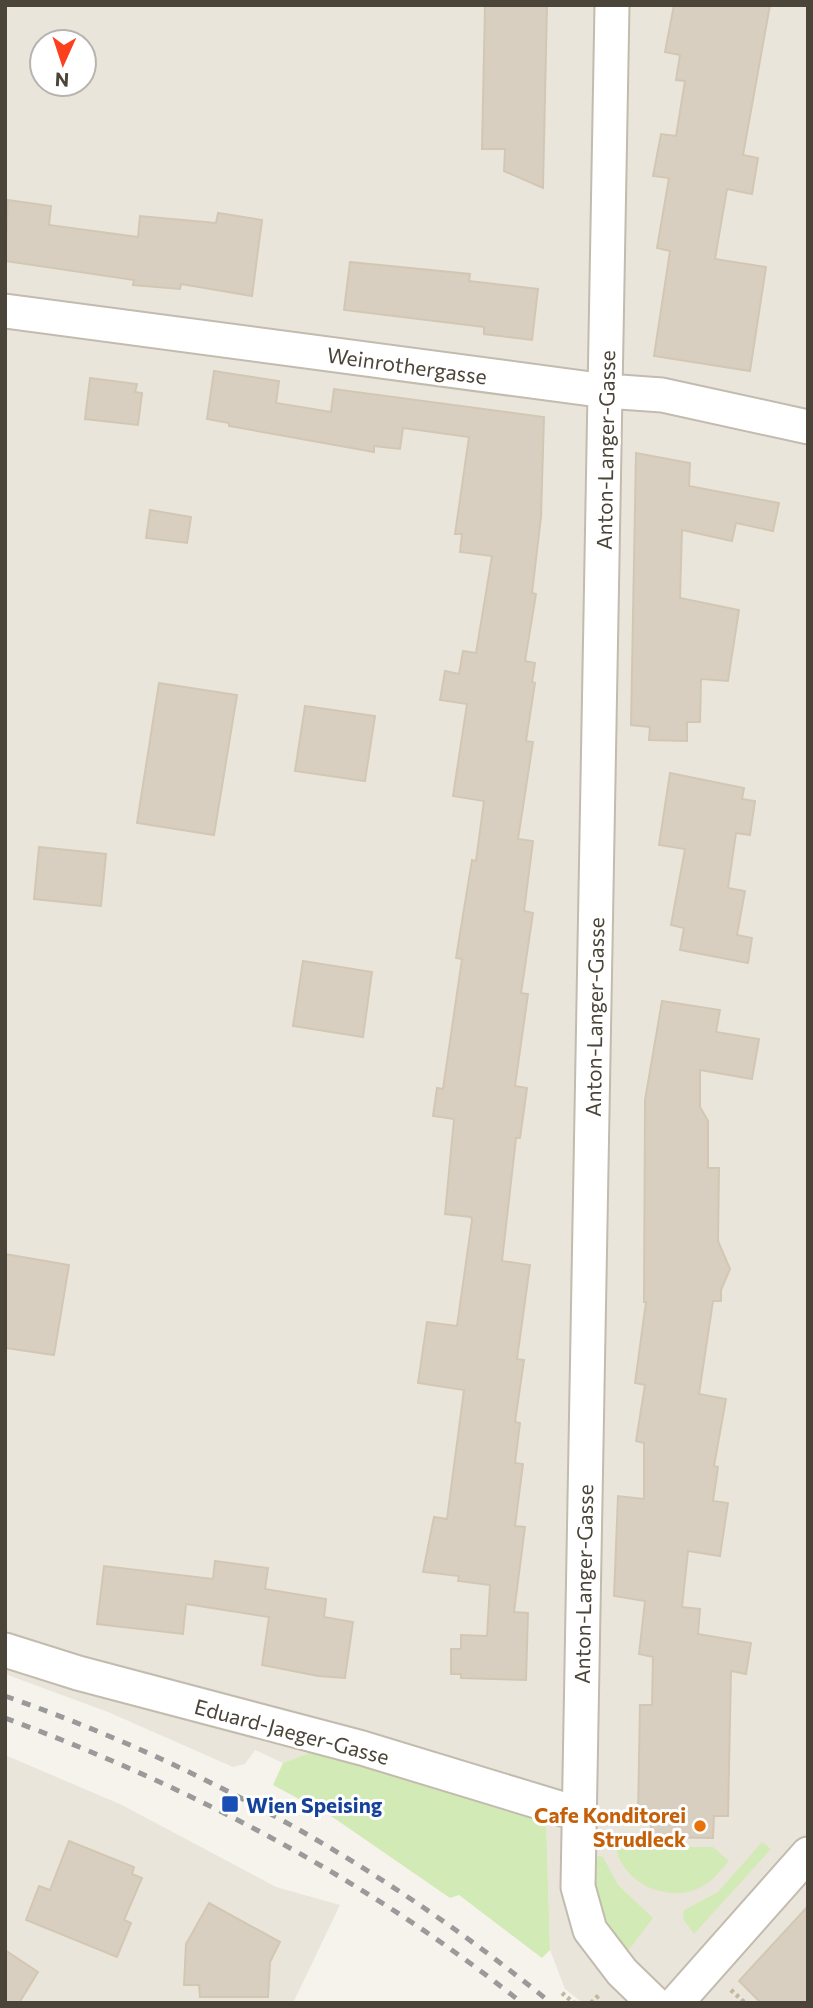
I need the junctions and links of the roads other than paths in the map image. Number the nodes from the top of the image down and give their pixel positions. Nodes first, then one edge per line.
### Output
1 (612, 5) edge
2 (5, 312) edge
3 (606, 391) junction
4 (808, 427) edge
5 (5, 1650) edge
6 (579, 1814) junction
7 (808, 1854) edge
8 (654, 2003) edge
9 (676, 2003) edge

1 - 3 street, Anton-Langer-Gasse
2 - 3 street, Weinrothergasse
3 - 4 street, Weinrothergasse
3 - 6 street, Anton-Langer-Gasse
5 - 6 street, Eduard-Jaeger-Gasse
6 - 8 street, Anton-Langer-Gasse
7 - 9 street

